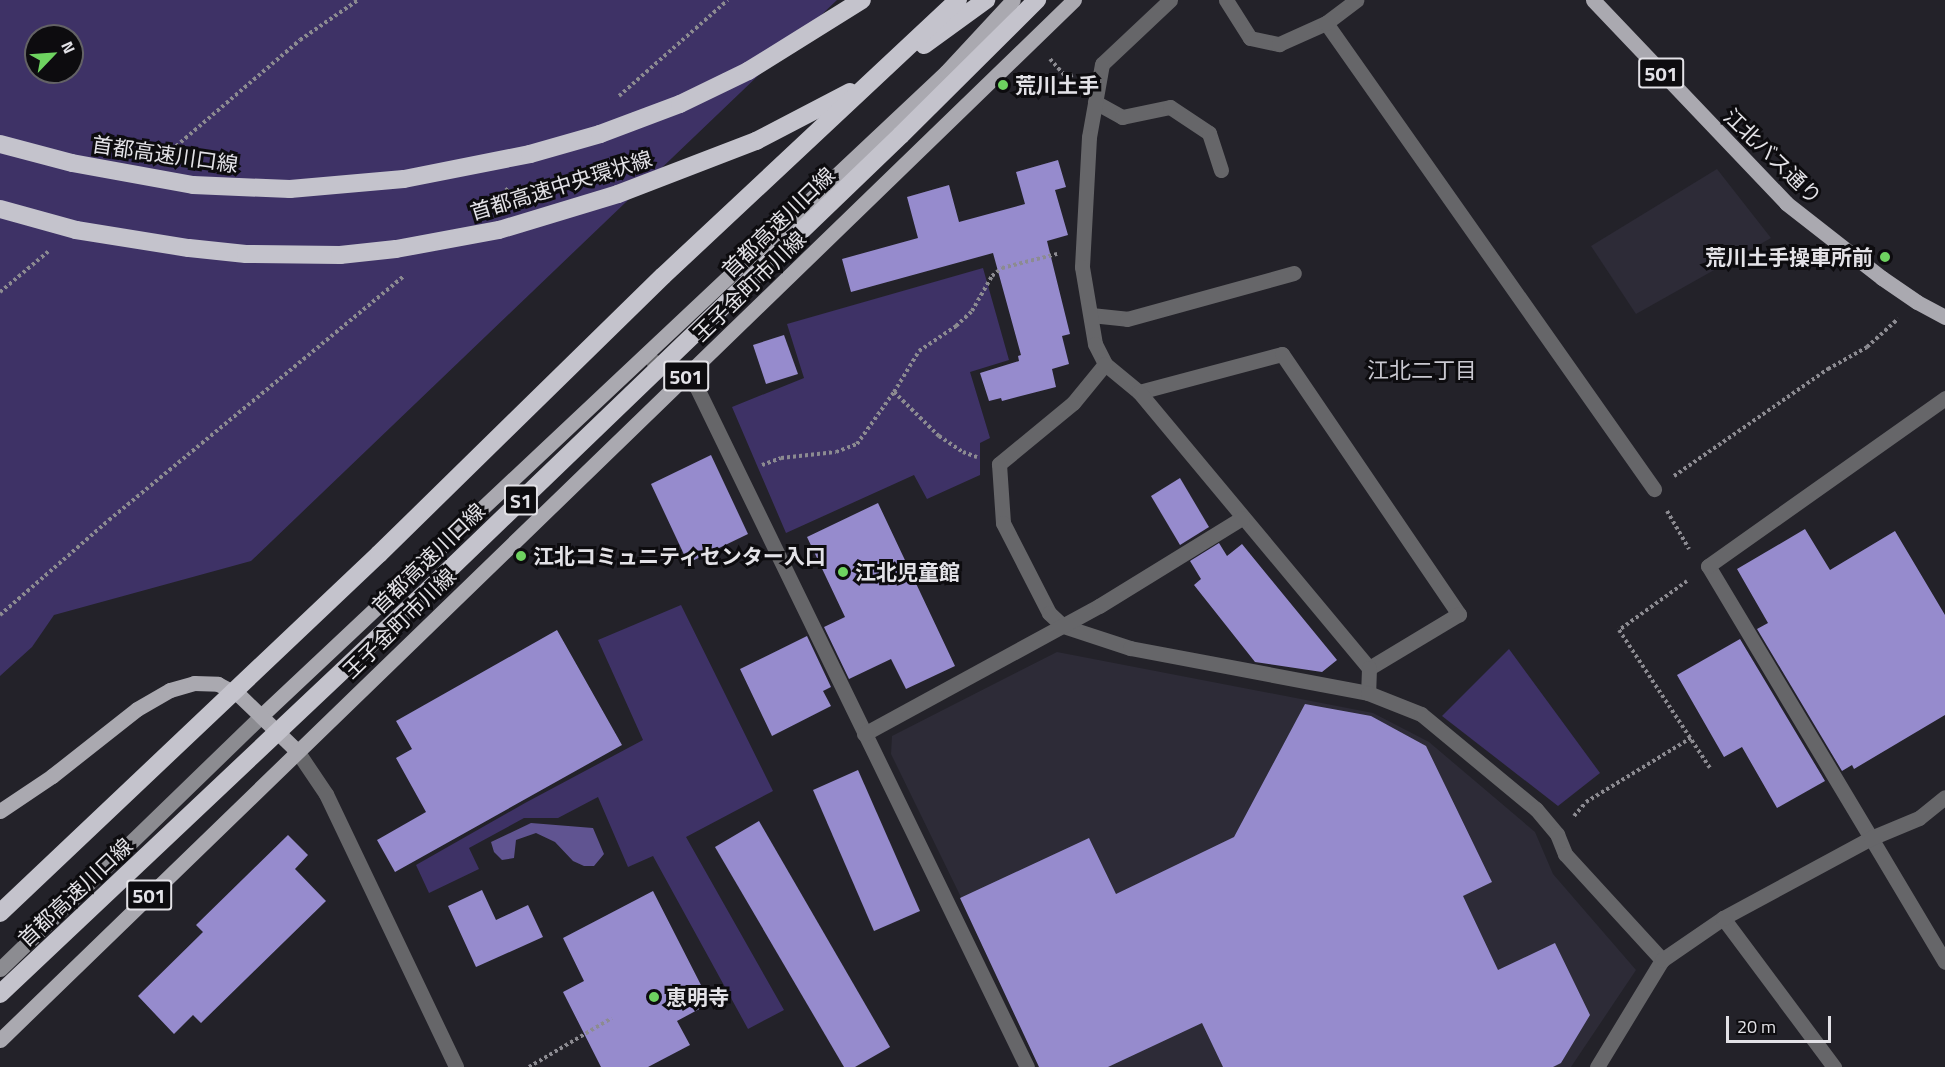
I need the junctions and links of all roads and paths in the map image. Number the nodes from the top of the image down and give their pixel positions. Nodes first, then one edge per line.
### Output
1 (358, 0) edge
2 (729, 0) edge
3 (862, 0) edge
4 (958, 0) edge
5 (986, 0) edge
6 (1013, 0) edge
7 (1037, 0) edge
8 (1074, 0) edge
9 (1170, 0) edge
10 (1226, 0) edge
11 (1356, 0) edge
12 (1593, 0) edge
13 (1326, 23) junction
14 (1042, 51) dead end
15 (1066, 77) dead end
16 (613, 101) dead end
17 (1095, 102) junction
18 (0, 144) edge
19 (164, 156) dead end
20 (1221, 170) dead end
21 (513, 184) dead end
22 (486, 207) dead end
23 (0, 209) edge
24 (56, 245) dead end
25 (1085, 247) junction
26 (1294, 273) dead end
27 (405, 275) dead end
28 (0, 292) edge
29 (1917, 302) junction
30 (1091, 315) junction
31 (1945, 317) edge
32 (645, 357) junction
33 (1105, 364) junction
34 (684, 377) junction
35 (894, 392) junction
36 (1139, 392) junction
37 (1945, 398) edge
38 (999, 464) junction
39 (739, 474) junction
40 (1654, 489) junction
41 (1242, 518) junction
42 (1708, 566) junction
43 (0, 615) edge
44 (1063, 626) junction
45 (1369, 668) junction
46 (1368, 693) junction
47 (262, 715) junction
48 (864, 734) junction
49 (1691, 738) junction
50 (297, 751) junction
51 (1710, 768) dead end
52 (1945, 798) edge
53 (0, 811) edge
54 (1557, 834) junction
55 (1871, 838) junction
56 (0, 913) edge
57 (1723, 918) junction
58 (1662, 960) junction
59 (1945, 962) edge
60 (0, 969) edge
61 (0, 994) edge
62 (612, 1018) dead end
63 (0, 1040) edge
64 (456, 1067) edge
65 (529, 1067) edge
66 (1027, 1067) edge
67 (1598, 1067) edge
68 (1834, 1067) edge

1 - 19 path
2 - 16 path
3 - 18 highway, 首都高速川口線
4 - 56 highway, 首都高速川口線
5 - 23 highway, 首都高速中央環状線
6 - 32 main road, 王子金町市川線 / 501
7 - 61 highway, 首都高速川口線 / S1
8 - 34 main road, 王子金町市川線 / 501
9 - 17 street
10 - 13 street
11 - 13 street
12 - 29 main road, 江北バス通り / 501
13 - 40 street
14 - 15 path
17 - 20 street
17 - 25 street
21 - 22 path
24 - 28 path
25 - 30 street
25 - 35 path
26 - 30 street
27 - 43 path
29 - 31 main road, 江北バス通り / 501
29 - 40 path
30 - 33 street
32 - 34 street
32 - 47 main road, 王子金町市川線 / 501
33 - 36 street
33 - 38 street
34 - 39 street
34 - 50 main road, 王子金町市川線 / 501
35 - 38 path
35 - 39 path
36 - 41 street
36 - 45 street
37 - 42 street
38 - 44 street
39 - 48 street
40 - 42 path
41 - 44 street
41 - 45 street
42 - 49 path
42 - 55 street
44 - 46 street
44 - 48 street
45 - 46 street
46 - 54 street
47 - 50 main road
47 - 53 main road
47 - 60 main road
48 - 66 street
49 - 51 path
49 - 54 path
50 - 63 main road, 王子金町市川線 / 501
50 - 64 street
52 - 55 street
54 - 58 street
55 - 57 street
55 - 59 street
57 - 58 street
57 - 68 street
58 - 67 street
62 - 65 path

